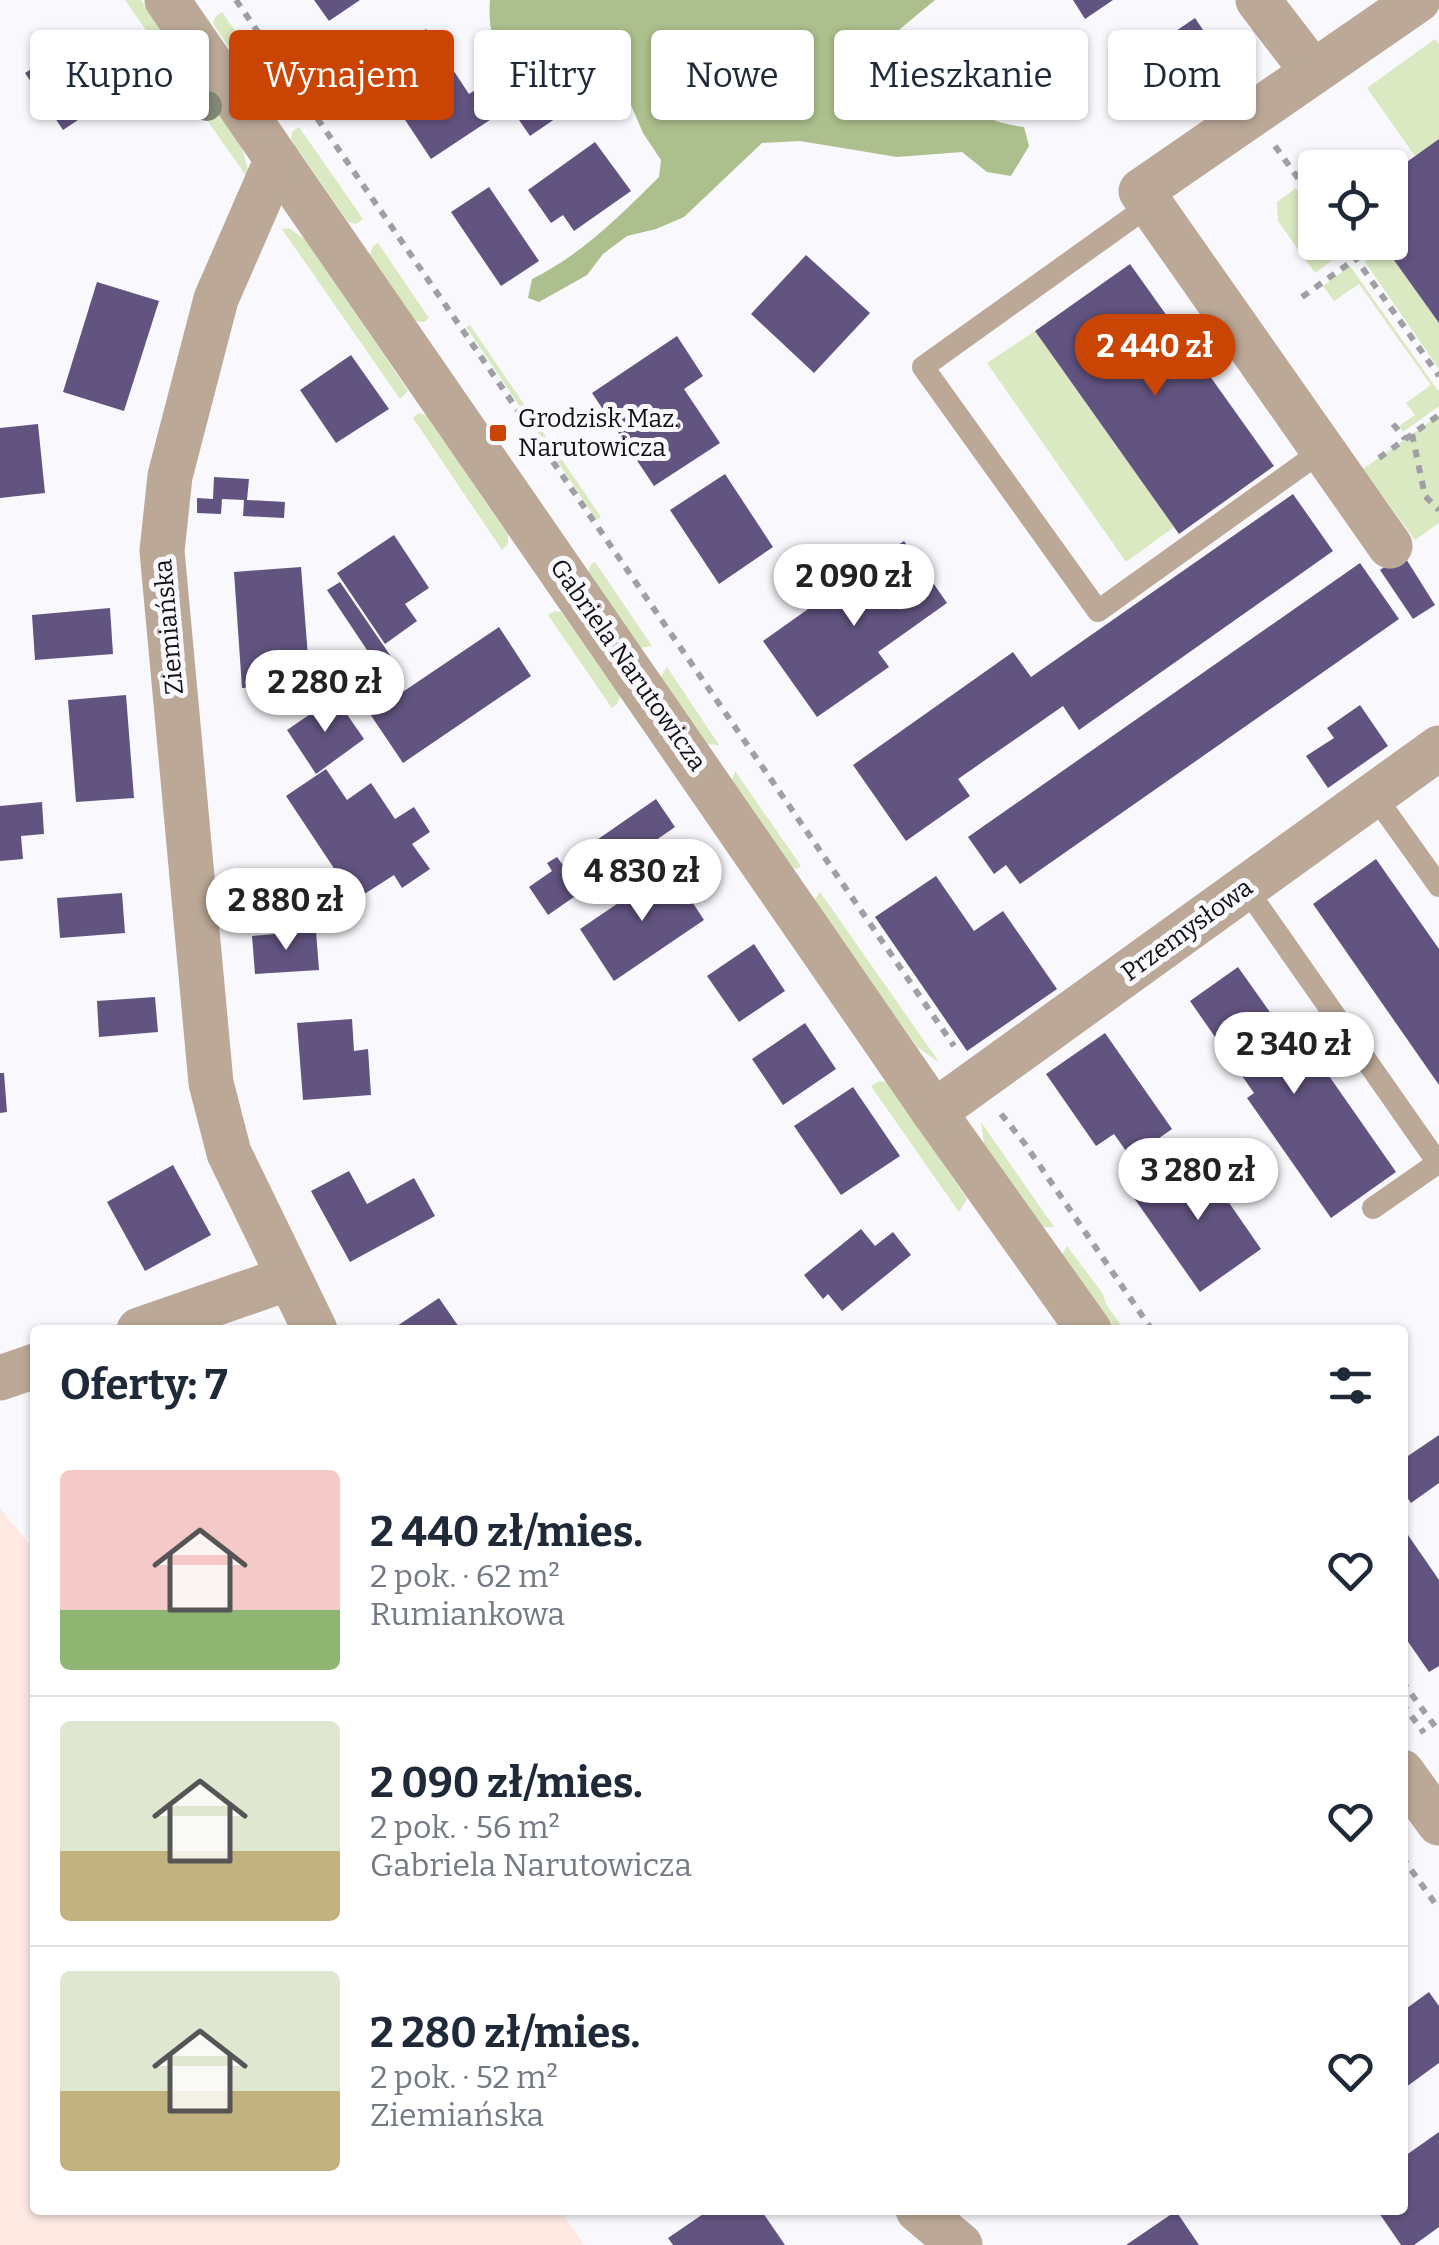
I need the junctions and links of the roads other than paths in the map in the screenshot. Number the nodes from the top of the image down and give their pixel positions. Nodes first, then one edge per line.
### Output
1 (168, 0) edge
2 (1258, 0) edge
3 (1418, 0) edge
4 (1313, 72) junction
5 (277, 159) junction
6 (1146, 198) junction
7 (1334, 466) junction
8 (1390, 546) dead end
9 (1439, 748) edge
10 (1374, 794) junction
11 (1439, 886) edge
12 (1245, 887) junction
13 (934, 1112) junction
14 (1439, 1162) edge
15 (1373, 1208) dead end
16 (289, 1278) junction
17 (153, 1325) edge
18 (312, 1325) edge
19 (1085, 1325) edge
20 (30, 1368) edge
21 (0, 1378) edge
22 (1408, 1780) edge
23 (1439, 1824) edge
24 (924, 2215) edge
25 (960, 2245) edge

1 - 5 street, Gabriela Narutowicza
2 - 4 street
3 - 4 street
4 - 6 street
5 - 13 street, Gabriela Narutowicza
5 - 16 street, Ziemiańska
6 - 7 street
6 - 7 lane
7 - 8 street
9 - 10 street, Przemysłowa
10 - 11 lane
10 - 12 street, Przemysłowa
12 - 13 street, Przemysłowa
12 - 14 lane
13 - 19 street, Gabriela Narutowicza
14 - 15 lane
16 - 17 street
16 - 18 street, Ziemiańska
20 - 21 street
22 - 23 street
24 - 25 street

